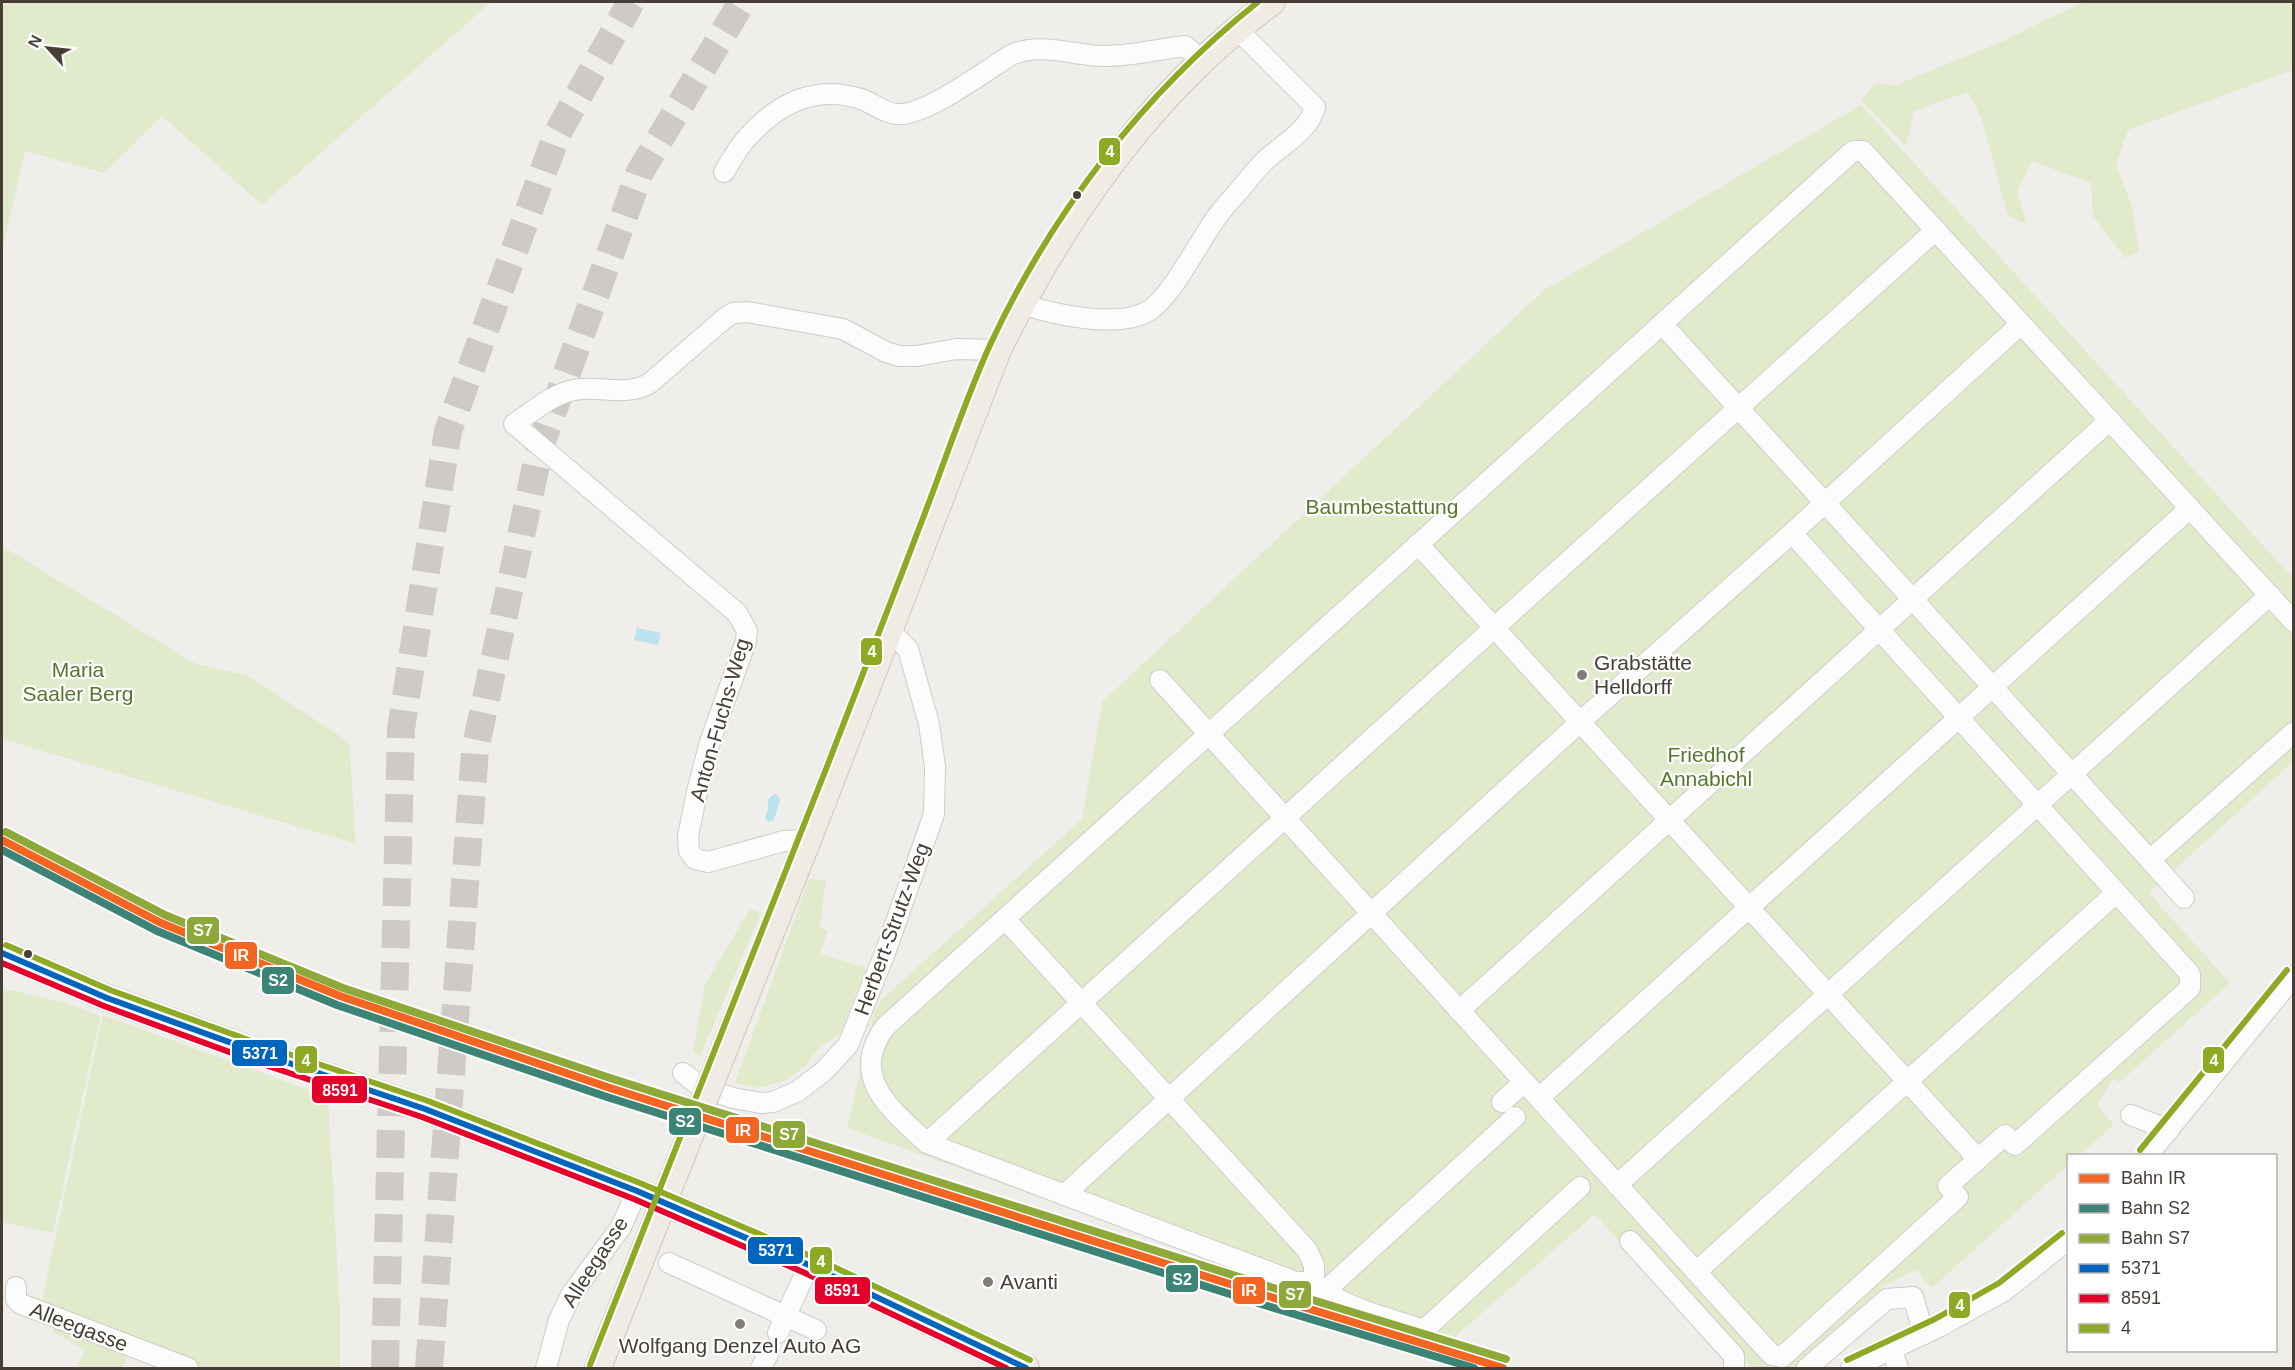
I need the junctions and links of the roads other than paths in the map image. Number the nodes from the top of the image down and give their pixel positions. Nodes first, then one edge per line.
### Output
1 (1272, 2) edge
2 (1237, 29) junction
3 (1202, 60) junction
4 (724, 172) dead end
5 (1936, 230) junction
6 (1021, 304) junction
7 (1662, 324) junction
8 (2021, 324) junction
9 (998, 350) junction
10 (1738, 409) junction
11 (2110, 420) junction
12 (1824, 504) junction
13 (2190, 507) junction
14 (1792, 533) junction
15 (1418, 544) junction
16 (2270, 595) junction
17 (1913, 600) junction
18 (2294, 622) edge
19 (1494, 628) junction
20 (890, 631) junction
21 (1879, 631) junction
22 (1160, 680) dead end
23 (1992, 687) junction
24 (1958, 718) junction
25 (1580, 722) junction
26 (2294, 732) edge
27 (1210, 735) junction
28 (2072, 774) junction
29 (2038, 805) junction
30 (1285, 819) junction
31 (1669, 820) junction
32 (808, 840) junction
33 (2150, 860) junction
34 (2116, 893) junction
35 (2184, 898) dead end
36 (1749, 907) junction
37 (1371, 914) junction
38 (1005, 919) junction
39 (2, 953) edge
40 (2294, 976) edge
41 (1828, 994) junction
42 (1082, 1002) junction
43 (1459, 1011) junction
44 (683, 1073) dead end
45 (1907, 1081) junction
46 (1524, 1082) junction
47 (1539, 1098) junction
48 (1169, 1099) junction
49 (1502, 1102) dead end
50 (2132, 1115) dead end
51 (1515, 1117) dead end
52 (2169, 1130) junction
53 (927, 1143) junction
54 (2148, 1154) edge
55 (1978, 1159) junction
56 (1617, 1185) junction
57 (1580, 1187) dead end
58 (637, 1191) junction
59 (1064, 1195) junction
60 (1630, 1241) dead end
61 (2067, 1241) edge
62 (669, 1263) dead end
63 (809, 1265) junction
64 (1696, 1272) junction
65 (16, 1287) dead end
66 (1319, 1287) junction
67 (786, 1315) junction
68 (816, 1330) dead end
69 (778, 1333) dead end
70 (1924, 1334) junction
71 (1892, 1348) junction
72 (188, 1368) edge
73 (546, 1368) edge
74 (598, 1368) edge
75 (1026, 1368) edge
76 (1734, 1368) edge
77 (1807, 1368) edge
78 (1851, 1368) edge
79 (1898, 1368) edge

1 - 2 main road
2 - 3 main road
2 - 6 street
3 - 4 street
3 - 6 main road
5 - 7 street
5 - 8 street
5 - 10 street
6 - 9 main road
7 - 10 street
7 - 15 street
8 - 11 street
8 - 12 street
9 - 20 main road
9 - 32 street, Anton-Fuchs-Weg
10 - 12 street
10 - 19 street
11 - 13 street
11 - 17 street
12 - 14 street
12 - 17 street
13 - 16 street
13 - 23 street
14 - 21 street
14 - 25 street
15 - 19 street
15 - 27 street
16 - 18 street
16 - 28 street
17 - 21 street
17 - 23 street
19 - 25 street
19 - 30 street
20 - 32 main road
20 - 44 street, Herbert-Strutz-Weg
21 - 24 street
21 - 31 street
22 - 27 street
23 - 24 street
23 - 28 street
24 - 29 street
24 - 36 street
25 - 31 street
25 - 37 street
26 - 33 street
27 - 30 street
27 - 38 street
28 - 29 street
28 - 33 street
29 - 34 street
29 - 41 street
30 - 37 street
30 - 42 street
31 - 36 street
31 - 43 street
32 - 74 main road, bridge
33 - 35 street
34 - 45 street
34 - 55 street
36 - 41 street
36 - 47 street
37 - 43 street
37 - 48 street
38 - 42 street
38 - 53 street
39 - 58 main road
40 - 52 street
41 - 45 street
41 - 56 street
42 - 48 street
42 - 53 street
43 - 46 street
45 - 55 street
45 - 64 street
46 - 47 street
46 - 49 street
47 - 56 street
48 - 59 street
48 - 66 street
50 - 52 street
51 - 66 street
52 - 54 street
53 - 59 street
55 - 64 street
56 - 64 street
57 - 66 street
58 - 63 main road
58 - 73 street, Alleegasse
59 - 66 street
60 - 76 street
61 - 70 street
62 - 67 street
63 - 67 street
63 - 75 main road
65 - 72 street, Alleegasse
67 - 68 street
67 - 69 street
70 - 71 street
70 - 77 street
71 - 78 street
71 - 79 street

